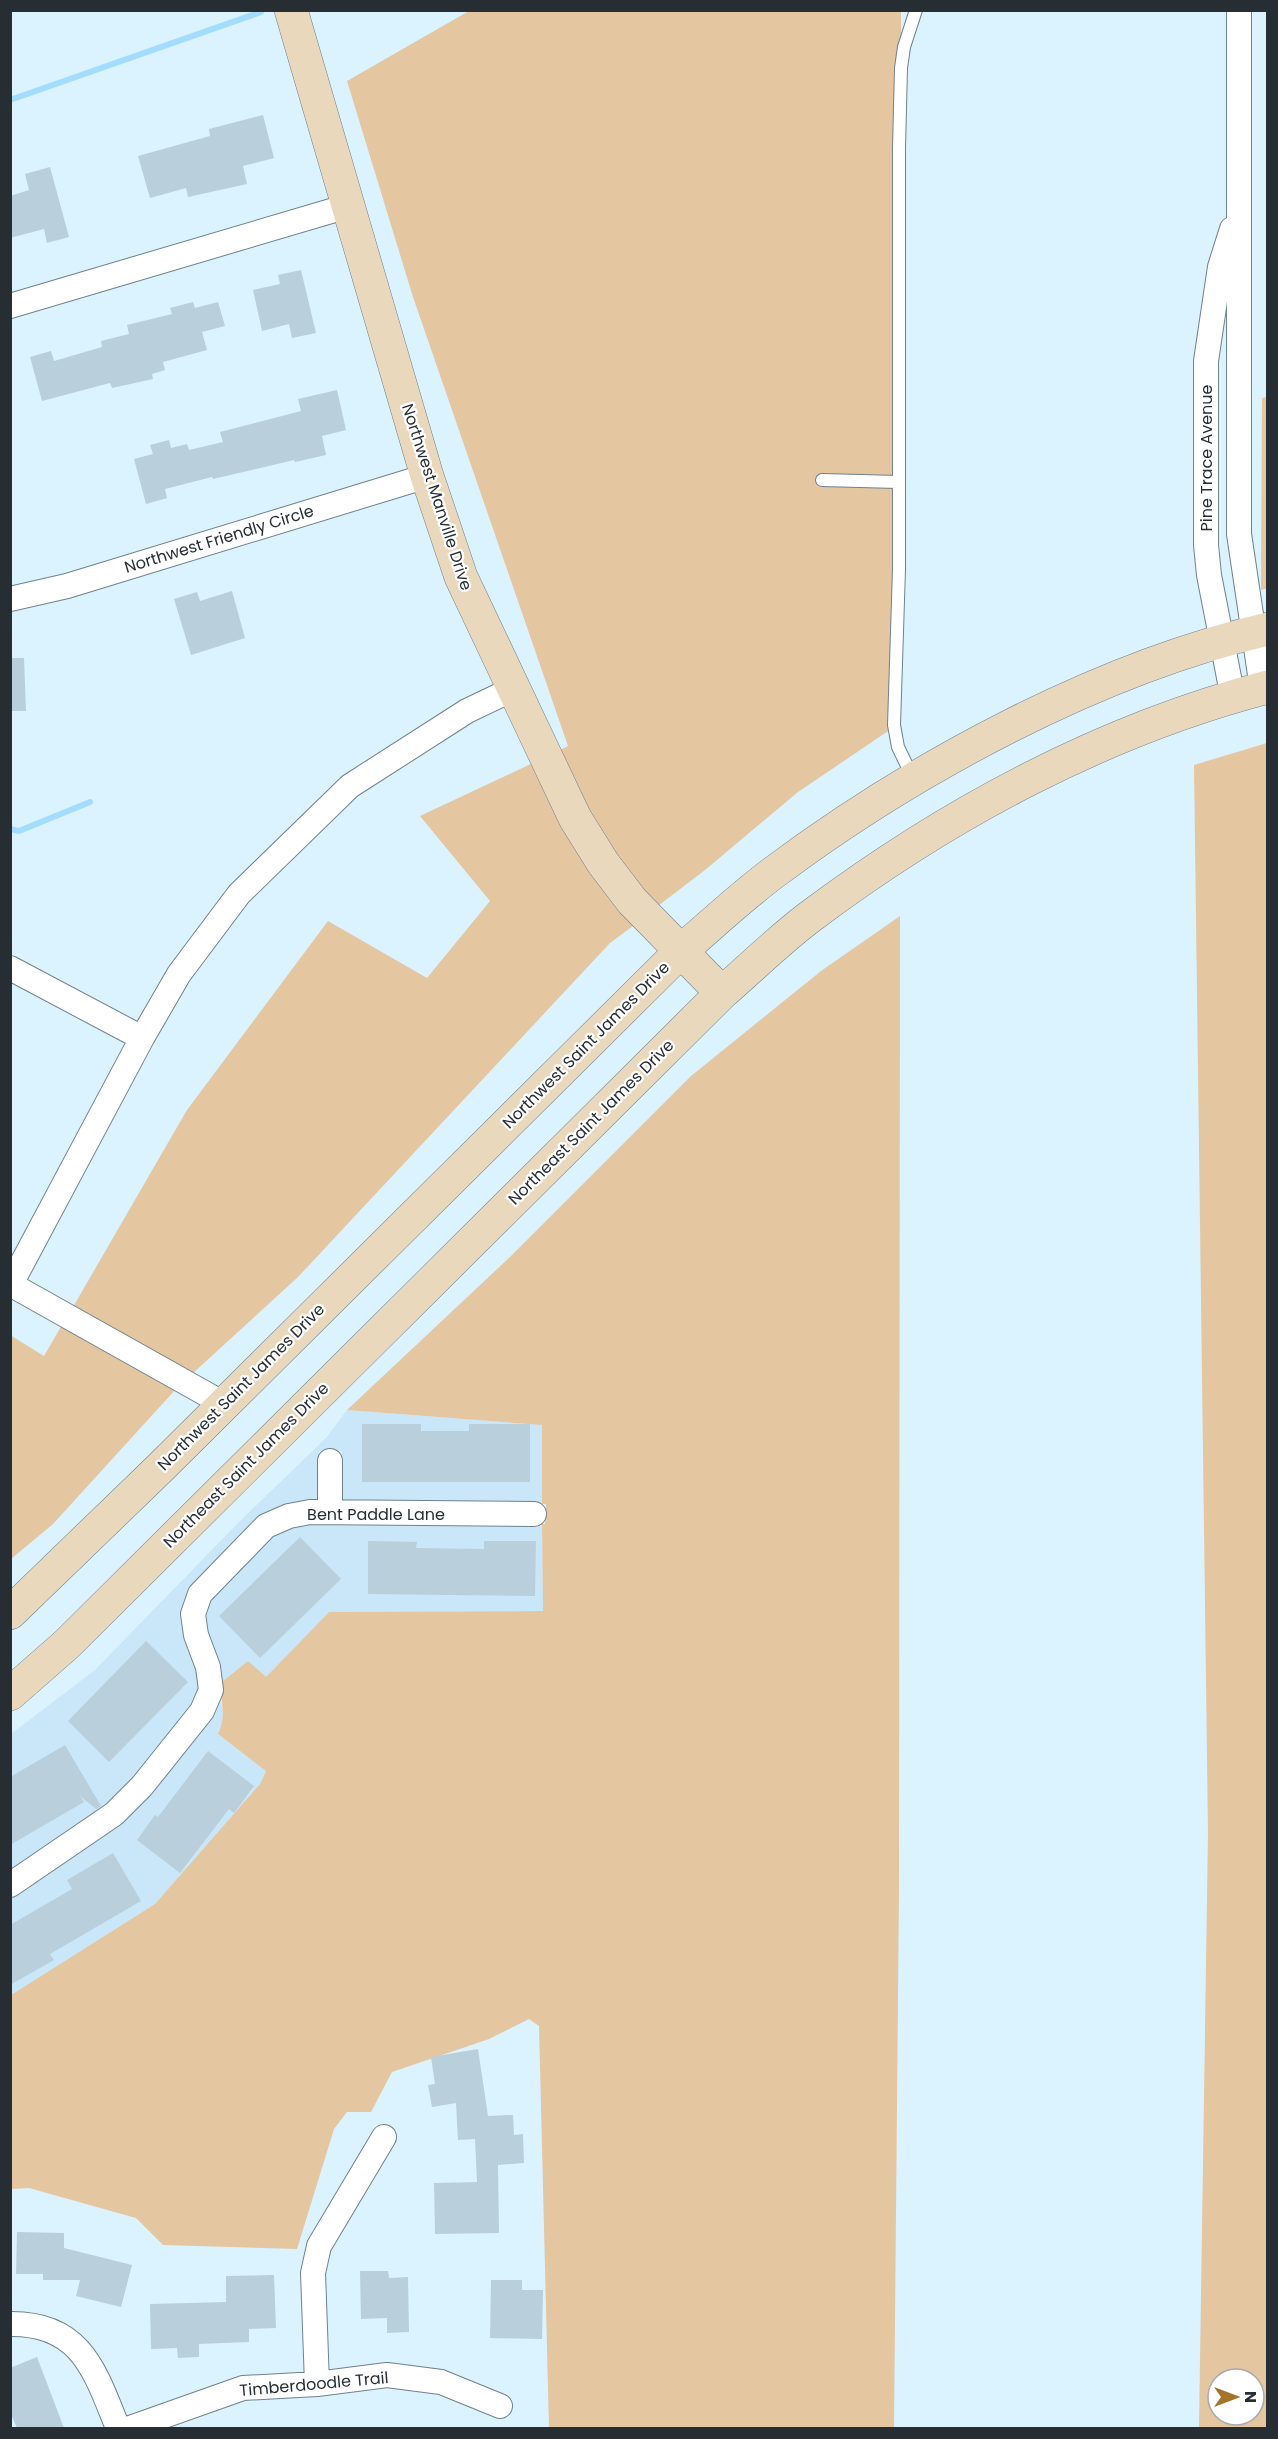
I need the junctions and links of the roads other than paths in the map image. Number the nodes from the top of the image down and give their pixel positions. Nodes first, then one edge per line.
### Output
1 (291, 10) edge
2 (916, 10) edge
3 (1239, 10) edge
4 (348, 206) junction
5 (1238, 219) junction
6 (10, 306) edge
7 (427, 476) junction
8 (822, 480) dead end
9 (897, 482) junction
10 (10, 599) edge
11 (1260, 631) edge
12 (1221, 643) junction
13 (513, 689) junction
14 (1254, 691) edge
15 (914, 779) junction
16 (680, 952) junction
17 (10, 968) edge
18 (722, 993) junction
19 (142, 1038) junction
20 (11, 1284) edge
21 (224, 1404) junction
22 (330, 1461) dead end
23 (330, 1512) junction
24 (534, 1514) dead end
25 (10, 1613) edge
26 (10, 1694) edge
27 (10, 1885) edge
28 (384, 2137) dead end
29 (10, 2324) edge
30 (317, 2384) junction
31 (500, 2406) dead end
32 (118, 2428) edge
33 (130, 2428) edge

1 - 4 main road, Northwest Manville Drive
2 - 9 lane
3 - 5 street, Pine Trace Avenue
4 - 6 street
4 - 7 main road, Northwest Manville Drive
5 - 11 street, Pine Trace Avenue
5 - 12 street, Pine Trace Avenue
7 - 10 street, Northwest Friendly Circle
7 - 13 main road, Northwest Manville Drive
8 - 9 lane
9 - 15 lane
11 - 12 main road, Northwest Saint James Drive
11 - 14 street, Pine Trace Avenue
12 - 14 street, Pine Trace Avenue
12 - 15 main road, Northwest Saint James Drive
13 - 16 main road, Northwest Manville Drive
13 - 19 street
14 - 18 main road, Northeast Saint James Drive
15 - 16 main road, Northwest Saint James Drive
16 - 18 main road, Northwest Manville Drive
16 - 21 main road, Northwest Saint James Drive
17 - 19 street
18 - 26 main road, Northeast Saint James Drive
19 - 20 street
20 - 21 street
21 - 25 main road, Northwest Saint James Drive
22 - 23 street
23 - 24 street, Bent Paddle Lane
23 - 27 street, Bent Paddle Lane
28 - 30 street
29 - 32 street
30 - 31 street, Timberdoodle Trail
30 - 33 street, Timberdoodle Trail

